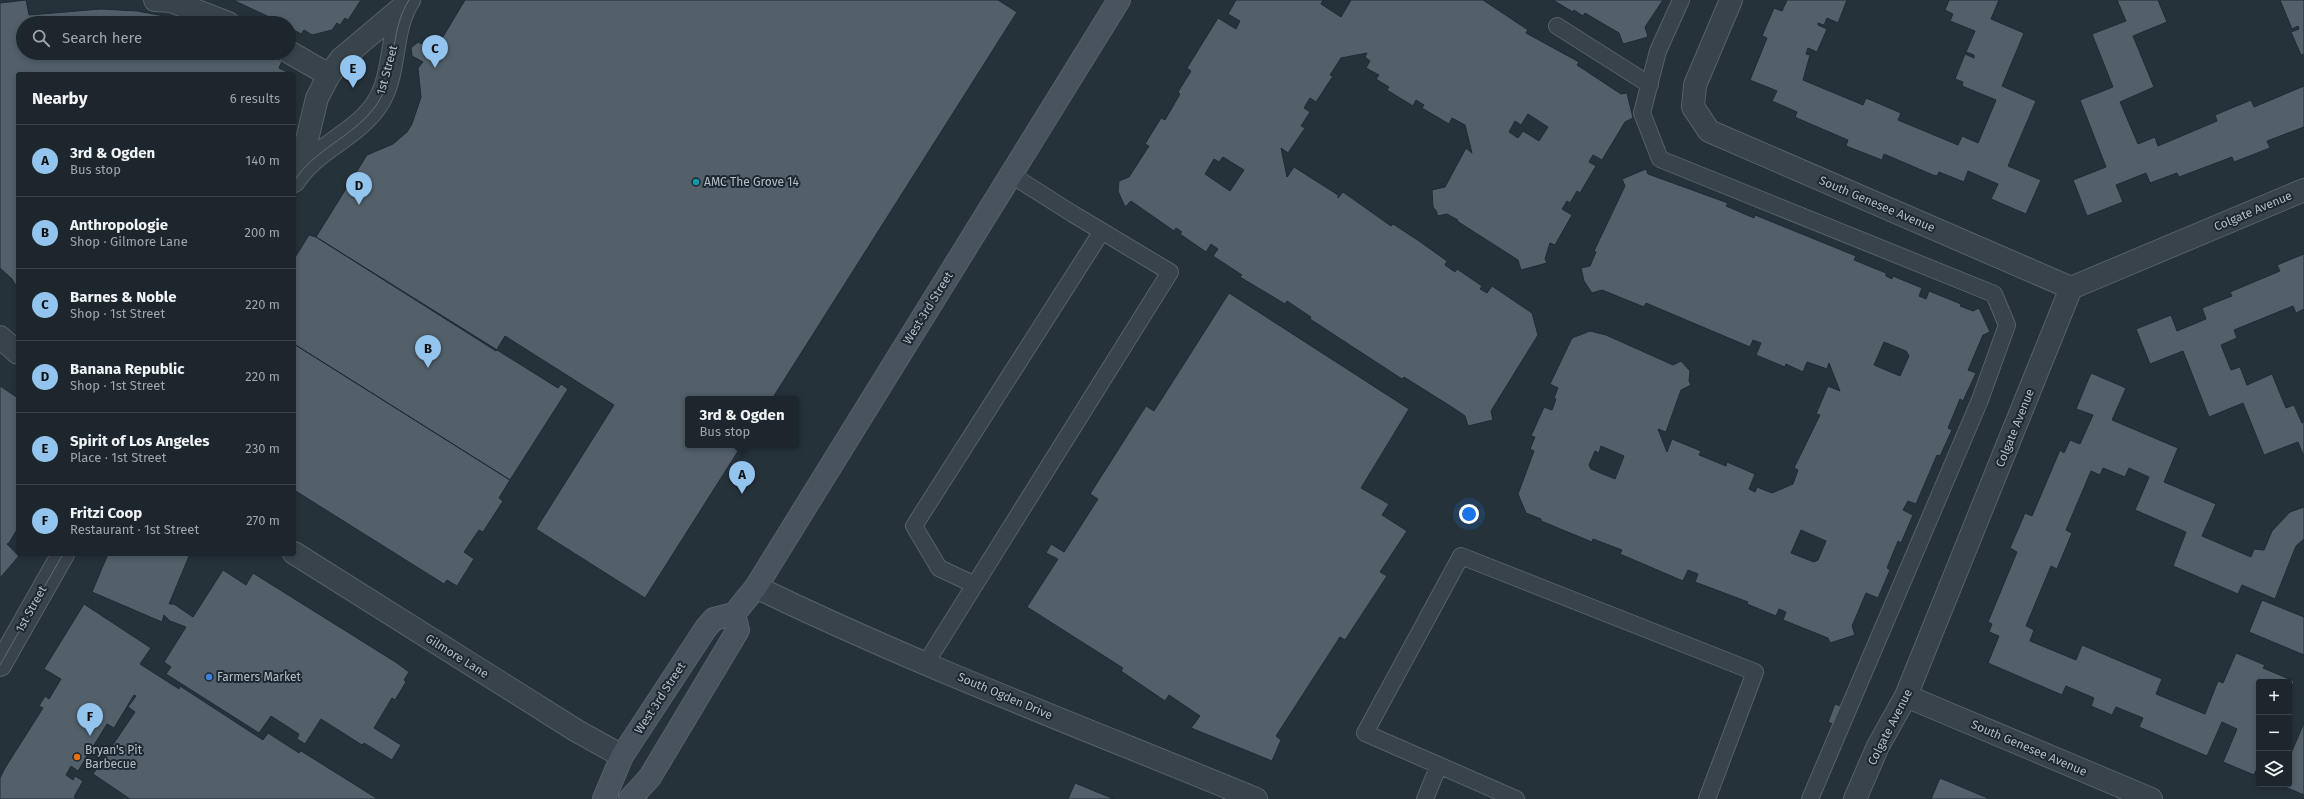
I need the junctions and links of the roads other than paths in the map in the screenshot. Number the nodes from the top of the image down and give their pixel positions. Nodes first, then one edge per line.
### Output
1 (155, 0) edge
2 (1119, 0) edge
3 (1681, 0) edge
4 (1731, 0) edge
5 (407, 2) edge
6 (210, 16) edge
7 (1557, 26) dead end
8 (296, 56) edge
9 (329, 75) junction
10 (1650, 84) junction
11 (1010, 174) junction
12 (296, 177) edge
13 (2304, 190) edge
14 (1102, 231) junction
15 (2071, 288) junction
16 (0, 337) edge
17 (16, 351) edge
18 (296, 554) edge
19 (61, 556) edge
20 (975, 585) junction
21 (756, 587) junction
22 (734, 614) junction
23 (926, 663) junction
24 (0, 665) edge
25 (1906, 696) junction
26 (622, 756) junction
27 (1439, 765) junction
28 (604, 799) edge
29 (630, 799) edge
30 (1256, 799) edge
31 (1425, 799) edge
32 (1516, 799) edge
33 (1707, 799) edge
34 (1810, 799) edge
35 (1855, 799) edge
36 (2151, 799) edge

1 - 6 street
2 - 11 main road, West 3rd Street
3 - 10 lane
4 - 15 street, South Genesee Avenue
5 - 9 street, 1st Street
5 - 12 street, 1st Street
7 - 10 lane
8 - 9 street
9 - 12 street, 1st Street
10 - 34 lane
11 - 14 lane
11 - 21 main road, West 3rd Street
13 - 15 street, Colgate Avenue
14 - 20 lane
14 - 20 lane
15 - 25 street, Colgate Avenue
16 - 17 street
18 - 26 street, Gilmore Lane
19 - 24 street, 1st Street
20 - 23 lane
21 - 22 main road, West 3rd Street
21 - 23 street, South Ogden Drive
22 - 26 main road, West 3rd Street
22 - 29 main road
23 - 30 street, South Ogden Drive
25 - 35 street, Colgate Avenue
25 - 36 street, South Genesee Avenue
26 - 28 main road, West 3rd Street
27 - 31 lane
27 - 32 lane
27 - 33 lane

